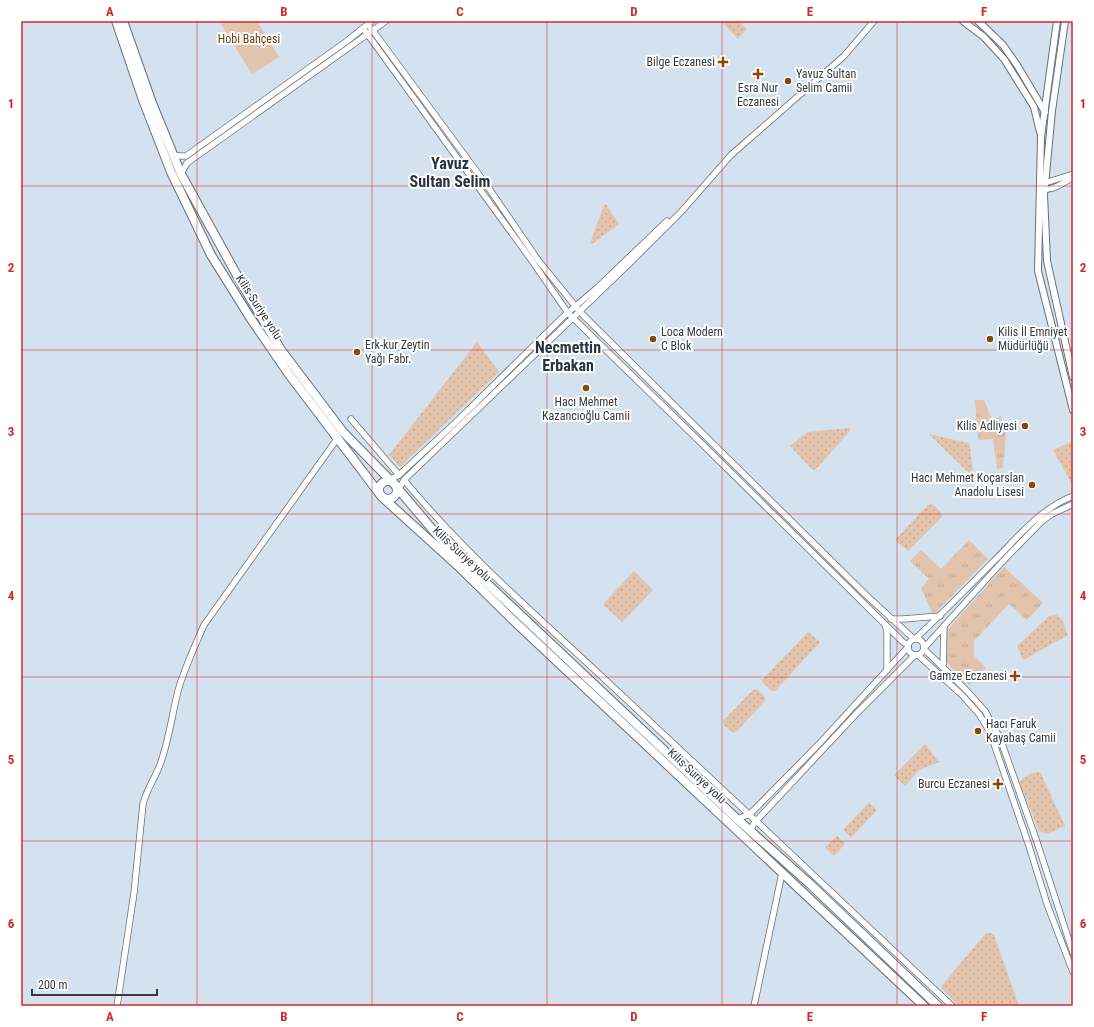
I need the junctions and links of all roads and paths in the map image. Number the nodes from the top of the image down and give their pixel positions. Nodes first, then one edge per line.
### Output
1 (116, 21) edge
2 (123, 21) edge
3 (386, 21) edge
4 (874, 21) edge
5 (963, 21) edge
6 (978, 21) edge
7 (1057, 21) edge
8 (1065, 21) edge
9 (370, 22) edge
10 (363, 28) junction
11 (374, 30) junction
12 (368, 35) junction
13 (1034, 92) junction
14 (1047, 93) junction
15 (1054, 94) junction
16 (1032, 104) junction
17 (1044, 110) junction
18 (1051, 119) junction
19 (1041, 136) junction
20 (173, 154) junction
21 (181, 174) junction
22 (1073, 176) edge
23 (1045, 183) junction
24 (1042, 189) junction
25 (681, 212) junction
26 (575, 306) junction
27 (580, 312) junction
28 (568, 313) junction
29 (573, 318) junction
30 (1073, 377) edge
31 (1073, 410) edge
32 (351, 419) dead end
33 (337, 439) junction
34 (400, 475) junction
35 (404, 480) junction
36 (393, 486) junction
37 (1073, 496) edge
38 (382, 497) junction
39 (1073, 504) edge
40 (940, 616) junction
41 (891, 619) junction
42 (883, 622) junction
43 (944, 626) junction
44 (915, 638) junction
45 (908, 646) junction
46 (925, 648) junction
47 (917, 655) junction
48 (943, 667) junction
49 (887, 670) junction
50 (750, 814) junction
51 (737, 819) junction
52 (757, 820) junction
53 (751, 831) junction
54 (782, 873) junction
55 (1073, 953) edge
56 (1073, 972) edge
57 (117, 1006) edge
58 (754, 1006) edge
59 (924, 1006) edge
60 (938, 1006) edge
61 (952, 1006) edge

1 - 33 highway, Kilis-Suriye yolu
2 - 20 highway
3 - 11 street
4 - 25 street
5 - 16 main road
6 - 13 main road
7 - 14 main road
8 - 15 main road
9 - 10 street
9 - 11 street
10 - 12 street
10 - 20 street
11 - 12 street
11 - 26 street
12 - 21 street
12 - 28 street
13 - 14 main road
13 - 17 main road
14 - 15 main road
14 - 17 main road
15 - 18 main road
16 - 17 main road
16 - 19 main road
17 - 18 main road
17 - 19 main road
18 - 23 main road
19 - 24 main road
20 - 21 highway
21 - 36 highway
22 - 23 street
22 - 24 street
23 - 24 main road
24 - 30 main road
24 - 31 main road
25 - 26 street
25 - 27 street
26 - 27 street
26 - 28 street
27 - 29 street
27 - 41 street
28 - 29 street
28 - 34 street
29 - 35 street
29 - 42 street
32 - 34 street
33 - 38 highway, Kilis-Suriye yolu
33 - 57 street
34 - 36 street
35 - 36 street
35 - 50 street
36 - 38 highway
36 - 38 highway
36 - 51 highway
37 - 40 street
38 - 54 highway, Kilis-Suriye yolu
39 - 43 street
40 - 41 street
40 - 44 street
41 - 44 street
42 - 45 street
42 - 49 street
43 - 46 street
43 - 48 street
44 - 45 street
44 - 46 street
45 - 47 street
45 - 49 street
46 - 47 street
46 - 48 street
47 - 52 street
47 - 56 street
48 - 55 street
49 - 50 street
50 - 51 street
50 - 52 street
51 - 53 highway
52 - 53 street
52 - 61 street
53 - 60 highway
54 - 58 street
54 - 59 highway, Kilis-Suriye yolu

